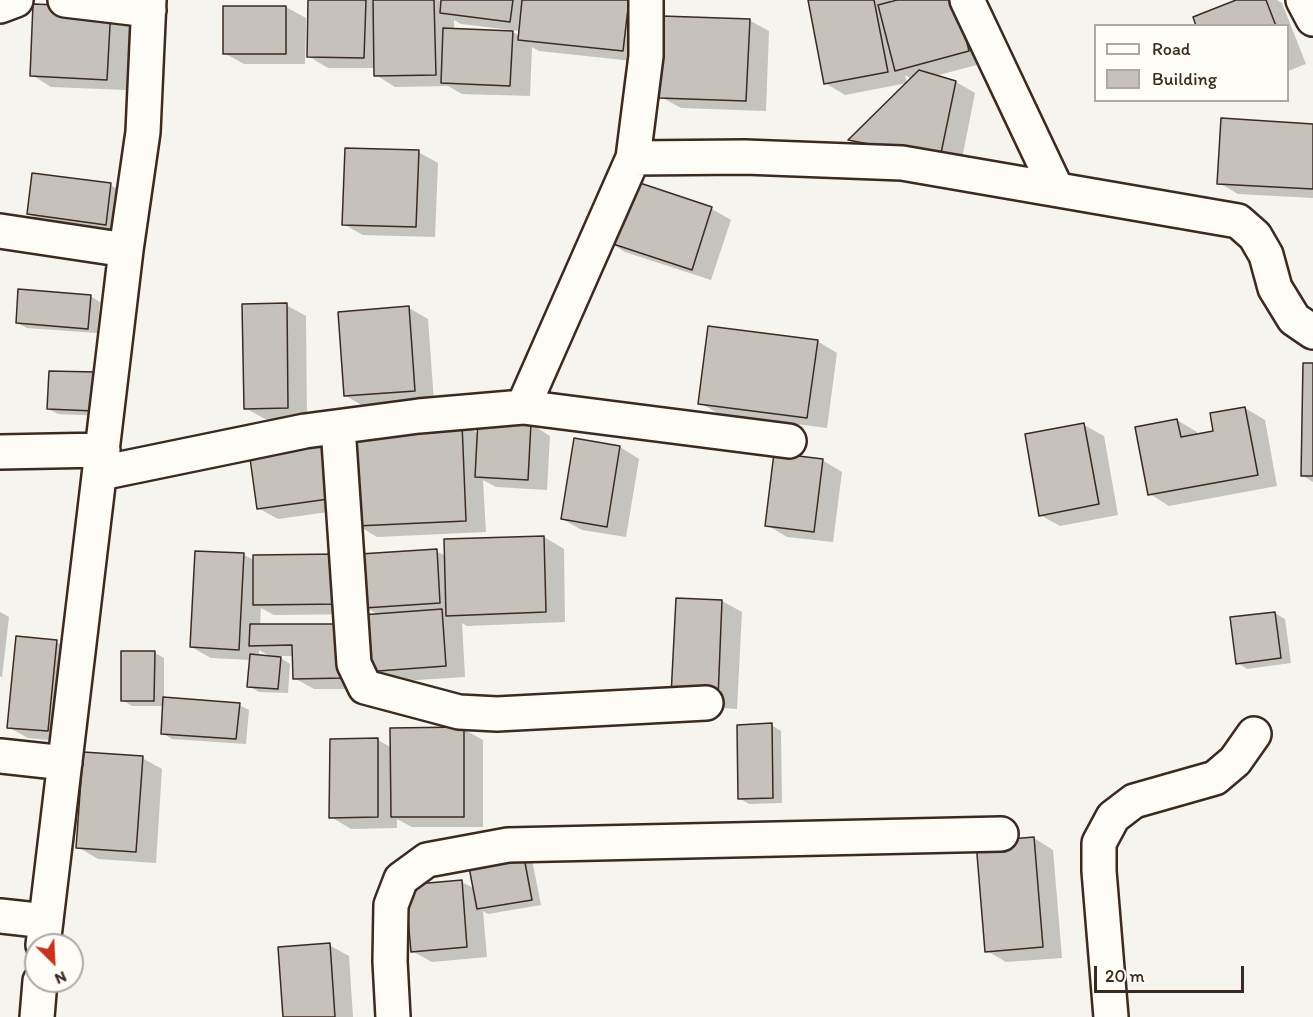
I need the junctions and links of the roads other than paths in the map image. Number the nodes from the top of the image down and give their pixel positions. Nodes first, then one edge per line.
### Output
1 (16, 0) edge
2 (65, 0) edge
3 (646, 0) edge
4 (967, 0) edge
5 (1303, 0) edge
6 (149, 5) edge
7 (0, 6) edge
8 (1313, 20) edge
9 (633, 158) junction
10 (1056, 188) junction
11 (0, 231) edge
12 (126, 250) junction
13 (1313, 332) edge
14 (523, 407) junction
15 (338, 427) junction
16 (789, 441) dead end
17 (0, 452) edge
18 (102, 461) junction
19 (706, 703) dead end
20 (1254, 734) dead end
21 (0, 756) edge
22 (65, 763) junction
23 (1001, 834) dead end
24 (0, 916) edge
25 (44, 933) edge
26 (39, 993) edge
27 (37, 1017) edge
28 (393, 1017) edge
29 (1111, 1017) edge

1 - 7 street
2 - 6 street
3 - 9 street
4 - 10 street
5 - 8 street
6 - 12 street
9 - 10 street
9 - 14 street
10 - 13 street
11 - 12 street
12 - 18 street
14 - 15 street
14 - 16 street
15 - 18 street
15 - 19 street
17 - 18 street
18 - 22 street
20 - 29 street
21 - 22 street
22 - 25 street
23 - 28 street
24 - 25 street
26 - 27 street

